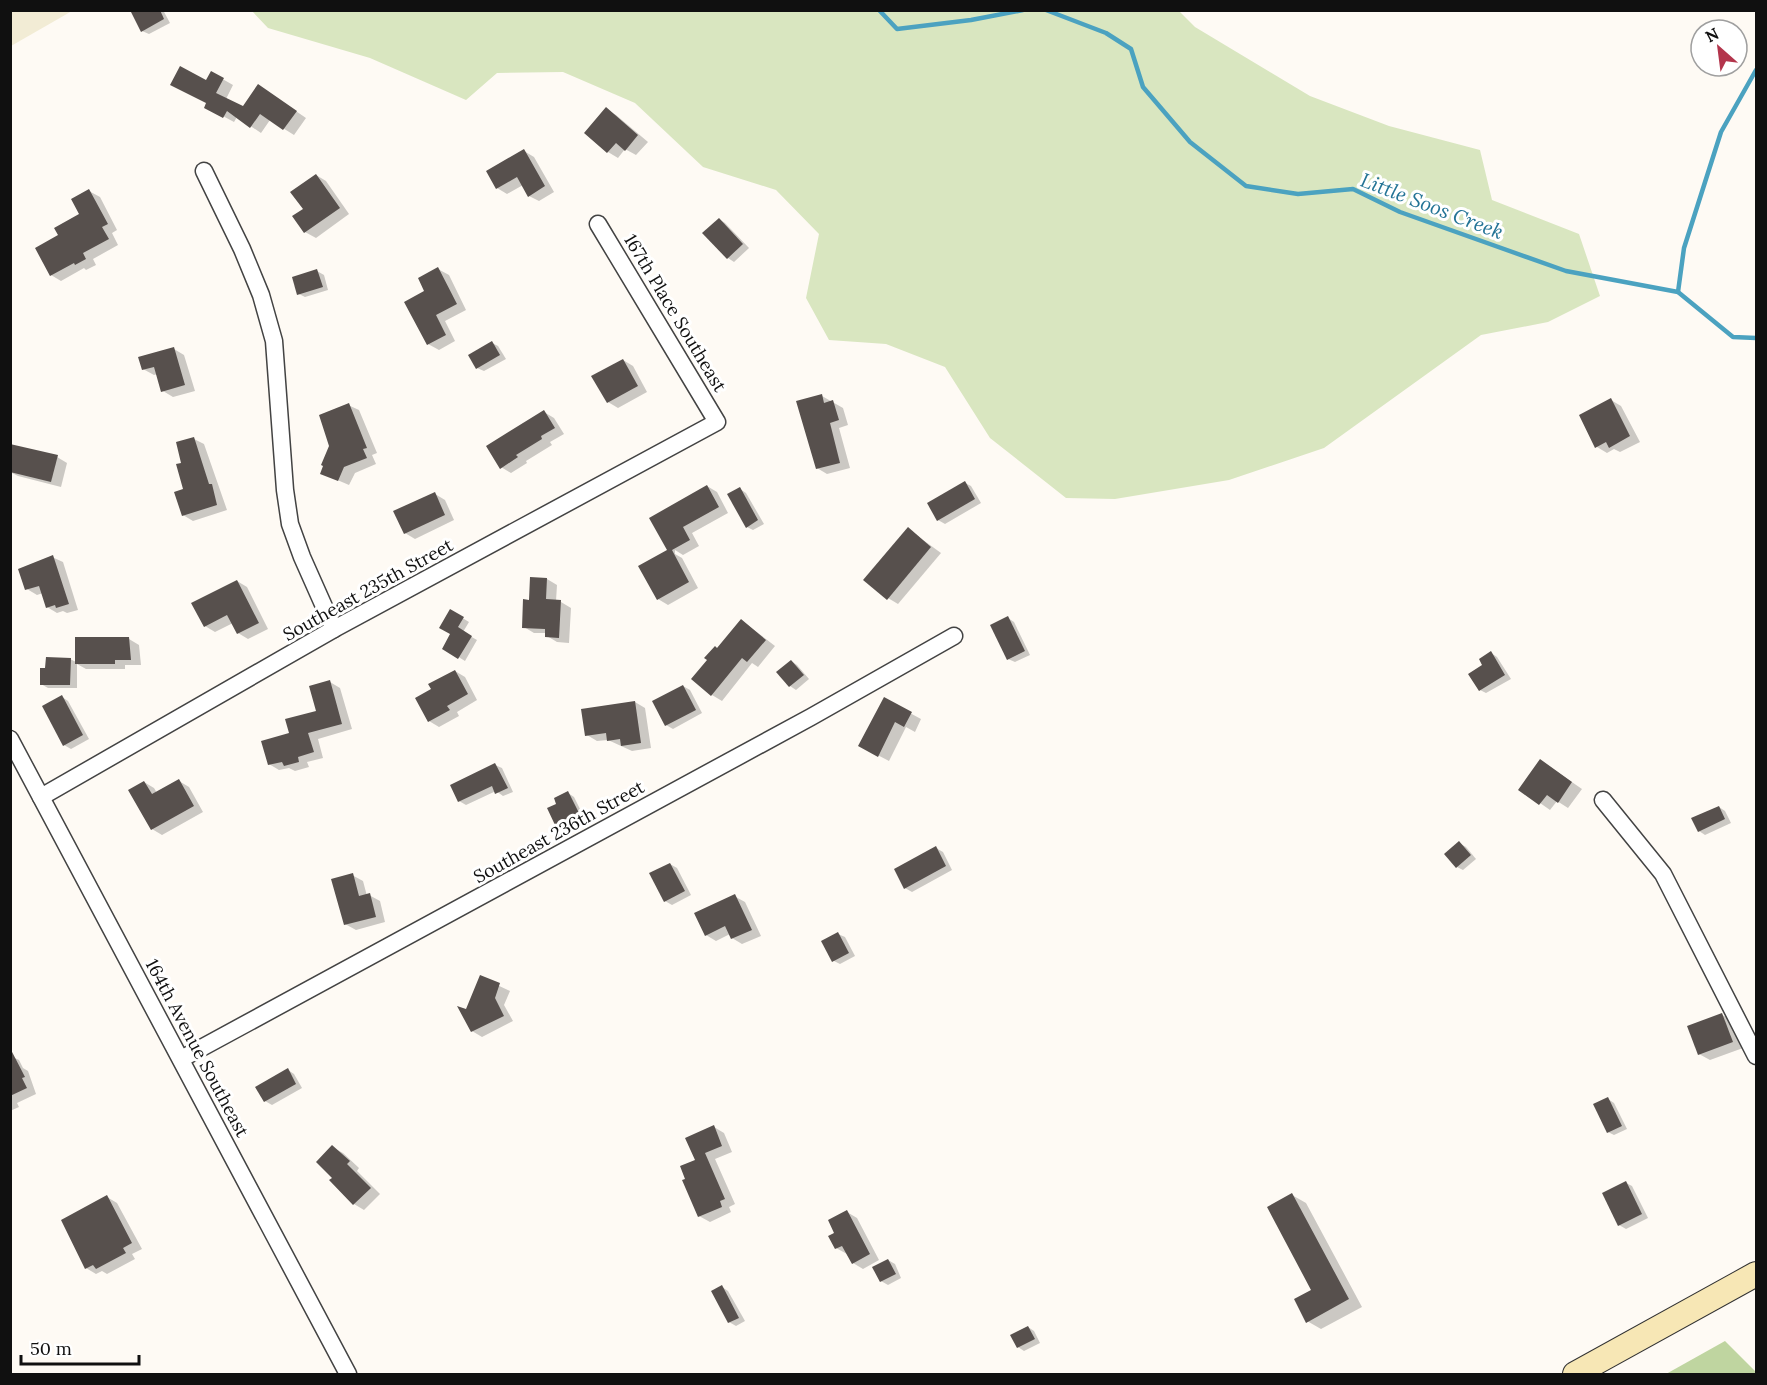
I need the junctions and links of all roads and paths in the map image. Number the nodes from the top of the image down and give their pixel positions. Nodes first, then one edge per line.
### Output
1 (204, 171) dead end
2 (598, 224) dead end
3 (717, 422) joint
4 (334, 629) junction
5 (954, 636) dead end
6 (10, 739) edge
7 (41, 797) junction
8 (1603, 800) dead end
9 (1756, 1056) edge
10 (181, 1059) junction
11 (1756, 1274) edge
12 (348, 1374) edge
13 (1575, 1374) edge

1 - 4 street
2 - 3 street, 167th Place Southeast
3 - 4 street, Southeast 235th Street
4 - 7 street, Southeast 235th Street
5 - 10 street, Southeast 236th Street
6 - 7 street, 164th Avenue Southeast
7 - 10 street, 164th Avenue Southeast
8 - 9 street
10 - 12 street, 164th Avenue Southeast
11 - 13 main road

